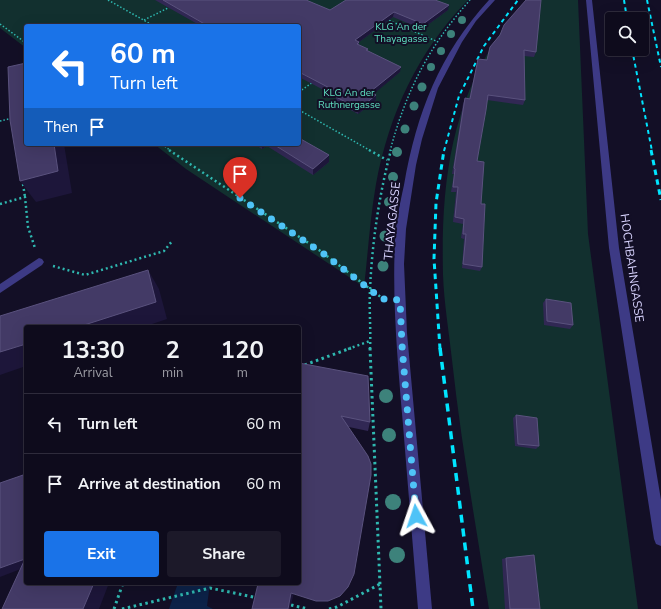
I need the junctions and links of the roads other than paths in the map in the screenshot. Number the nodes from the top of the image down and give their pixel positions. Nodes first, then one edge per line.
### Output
1 (492, 0) edge
2 (589, 0) edge
3 (39, 262) road end
4 (0, 289) edge
5 (661, 539) edge
6 (424, 609) edge

1 - 6 street, THAYAGASSE
2 - 5 street, HOCHBAHNGASSE
3 - 4 street

